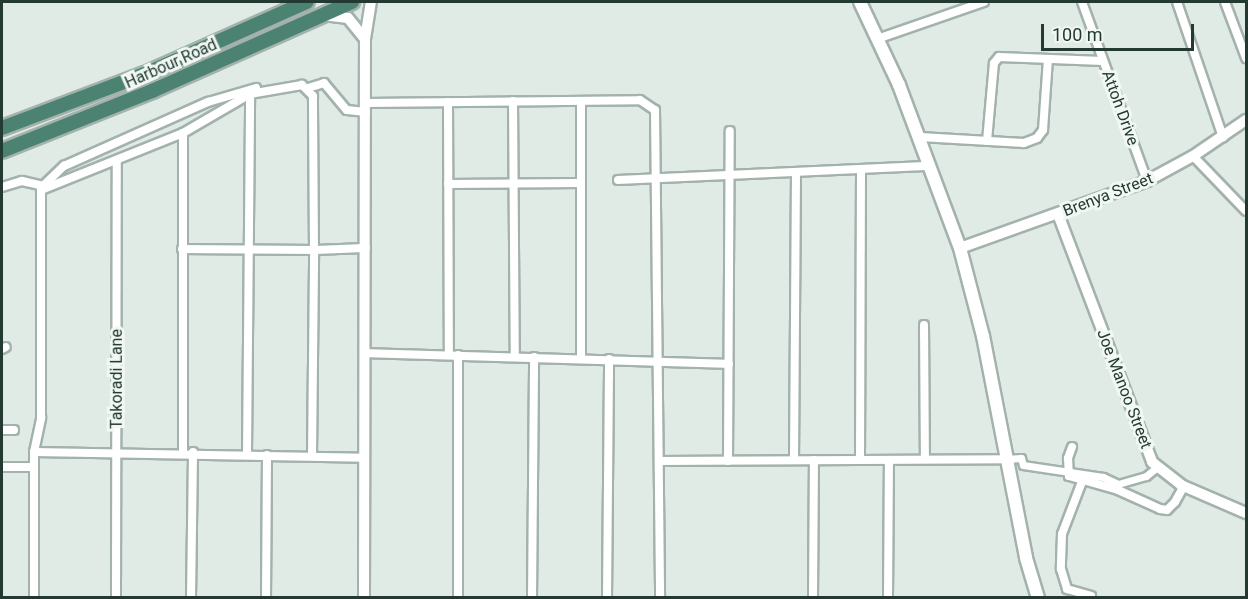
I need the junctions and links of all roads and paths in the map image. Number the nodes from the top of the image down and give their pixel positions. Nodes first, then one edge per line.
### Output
1 (307, 2) edge
2 (352, 2) edge
3 (371, 2) edge
4 (860, 2) edge
5 (984, 2) edge
6 (1082, 2) edge
7 (1177, 2) edge
8 (1225, 2) edge
9 (321, 15) junction
10 (366, 39) junction
11 (878, 39) junction
12 (1246, 58) edge
13 (1048, 59) junction
14 (1103, 62) junction
15 (296, 85) junction
16 (308, 88) junction
17 (250, 94) junction
18 (513, 101) junction
19 (581, 101) junction
20 (448, 102) junction
21 (366, 107) junction
22 (1246, 120) edge
23 (2, 128) edge
24 (730, 131) dead end
25 (183, 133) junction
26 (920, 137) junction
27 (1223, 137) junction
28 (987, 141) junction
29 (2, 151) edge
30 (1193, 156) junction
31 (117, 161) junction
32 (931, 166) junction
33 (861, 170) junction
34 (796, 174) junction
35 (731, 177) junction
36 (658, 179) junction
37 (618, 180) dead end
38 (1147, 181) junction
39 (581, 183) junction
40 (448, 184) junction
41 (514, 185) junction
42 (43, 186) junction
43 (2, 187) edge
44 (1246, 212) edge
45 (1058, 214) junction
46 (366, 248) junction
47 (960, 248) junction
48 (182, 249) junction
49 (249, 250) junction
50 (314, 250) junction
51 (924, 325) dead end
52 (366, 353) junction
53 (454, 355) junction
54 (515, 357) junction
55 (534, 357) junction
56 (581, 358) junction
57 (609, 359) junction
58 (660, 360) junction
59 (729, 364) junction
60 (2, 430) edge
61 (14, 430) dead end
62 (1072, 447) dead end
63 (34, 452) junction
64 (118, 452) junction
65 (188, 452) junction
66 (247, 454) junction
67 (267, 454) junction
68 (312, 456) junction
69 (365, 458) junction
70 (925, 459) junction
71 (1006, 459) junction
72 (794, 460) junction
73 (814, 460) junction
74 (860, 460) junction
75 (889, 460) junction
76 (728, 461) junction
77 (661, 462) junction
78 (2, 467) edge
79 (34, 467) junction
80 (1157, 467) junction
81 (1067, 471) junction
82 (1083, 479) junction
83 (1184, 486) junction
84 (1246, 513) edge
85 (1091, 596) edge
86 (34, 597) edge
87 (116, 597) edge
88 (191, 597) edge
89 (266, 597) edge
90 (364, 597) edge
91 (458, 597) edge
92 (532, 597) edge
93 (607, 597) edge
94 (660, 597) edge
95 (813, 597) edge
96 (888, 597) edge
97 (1038, 597) edge

1 - 23 highway, Harbour Road
2 - 9 highway, Harbour Road
3 - 10 street
4 - 11 main road
5 - 11 street
6 - 14 street, Attoh Drive
7 - 27 street
8 - 12 street
9 - 10 street
9 - 29 highway, Harbour Road
10 - 21 street
11 - 26 main road
13 - 14 street
13 - 28 street
13 - 28 street
14 - 38 street, Attoh Drive
15 - 16 street
15 - 17 street
15 - 42 street
16 - 21 street
16 - 50 street
17 - 25 street
17 - 49 street
18 - 19 street
18 - 20 street
18 - 41 street
19 - 36 street
19 - 39 street
20 - 21 street
20 - 40 street
21 - 46 street
22 - 27 street, Brenya Street
24 - 35 street
25 - 31 street
25 - 48 street
26 - 28 street
26 - 32 main road
27 - 30 street, Brenya Street
30 - 38 street, Brenya Street
30 - 44 street
31 - 42 street
31 - 64 street, Takoradi Lane
32 - 33 street
32 - 47 main road
33 - 34 street
33 - 74 street
34 - 35 street
34 - 72 street
35 - 36 street
35 - 59 street
36 - 37 street
36 - 58 street
38 - 45 street, Brenya Street
39 - 41 street
39 - 56 street
40 - 41 street
40 - 53 street
41 - 54 street
42 - 43 street
42 - 63 street
45 - 47 street, Brenya Street
45 - 80 street, Joe Manoo Street
46 - 50 street
46 - 52 street
47 - 71 main road
48 - 49 street
48 - 65 street
49 - 50 street
49 - 66 street
50 - 68 street
51 - 70 street
52 - 53 street
52 - 69 street
53 - 54 street
53 - 91 street
54 - 55 street
55 - 56 street
55 - 92 street
56 - 57 street
57 - 58 street
57 - 93 street
58 - 59 street
58 - 77 street
59 - 76 street
60 - 61 street
62 - 81 street
63 - 64 street
63 - 79 street
64 - 65 street
64 - 87 street, Takoradi Lane
65 - 66 street
65 - 88 street
66 - 67 street
67 - 68 street
67 - 89 street
68 - 69 street
69 - 90 street
70 - 71 street
70 - 75 street
71 - 81 street
71 - 97 main road
72 - 73 street
72 - 76 street
73 - 74 street
73 - 95 street
74 - 75 street
75 - 96 street
76 - 77 street
77 - 94 street
78 - 79 street
79 - 86 street
80 - 81 street
80 - 83 street, Joe Manoo Street
81 - 82 street
82 - 83 street
82 - 85 street
83 - 84 street, Joe Manoo Street

